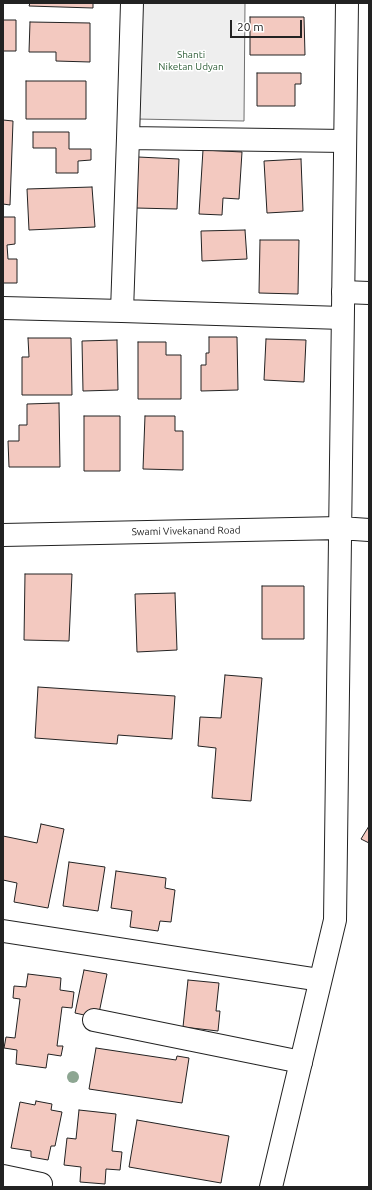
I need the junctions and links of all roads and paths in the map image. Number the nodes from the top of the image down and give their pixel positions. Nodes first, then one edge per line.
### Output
1 (132, 3) edge
2 (346, 3) edge
3 (128, 138) junction
4 (345, 141) junction
5 (343, 292) junction
6 (369, 293) edge
7 (3, 308) edge
8 (122, 311) junction
9 (342, 318) junction
10 (340, 528) junction
11 (369, 530) edge
12 (3, 535) edge
13 (3, 931) edge
14 (320, 980) junction
15 (94, 1020) dead end
16 (301, 1062) junction
17 (3, 1176) edge
18 (40, 1187) edge
19 (271, 1187) edge

1 - 3 street
2 - 4 street
3 - 4 street
3 - 8 street
4 - 5 street
5 - 6 street
5 - 9 street
7 - 8 street
8 - 9 street
9 - 10 street
10 - 11 street, Swami Vivekanand Road
10 - 12 street, Swami Vivekanand Road
10 - 14 street
13 - 14 street
14 - 16 street
15 - 16 street
16 - 19 street
17 - 18 street

